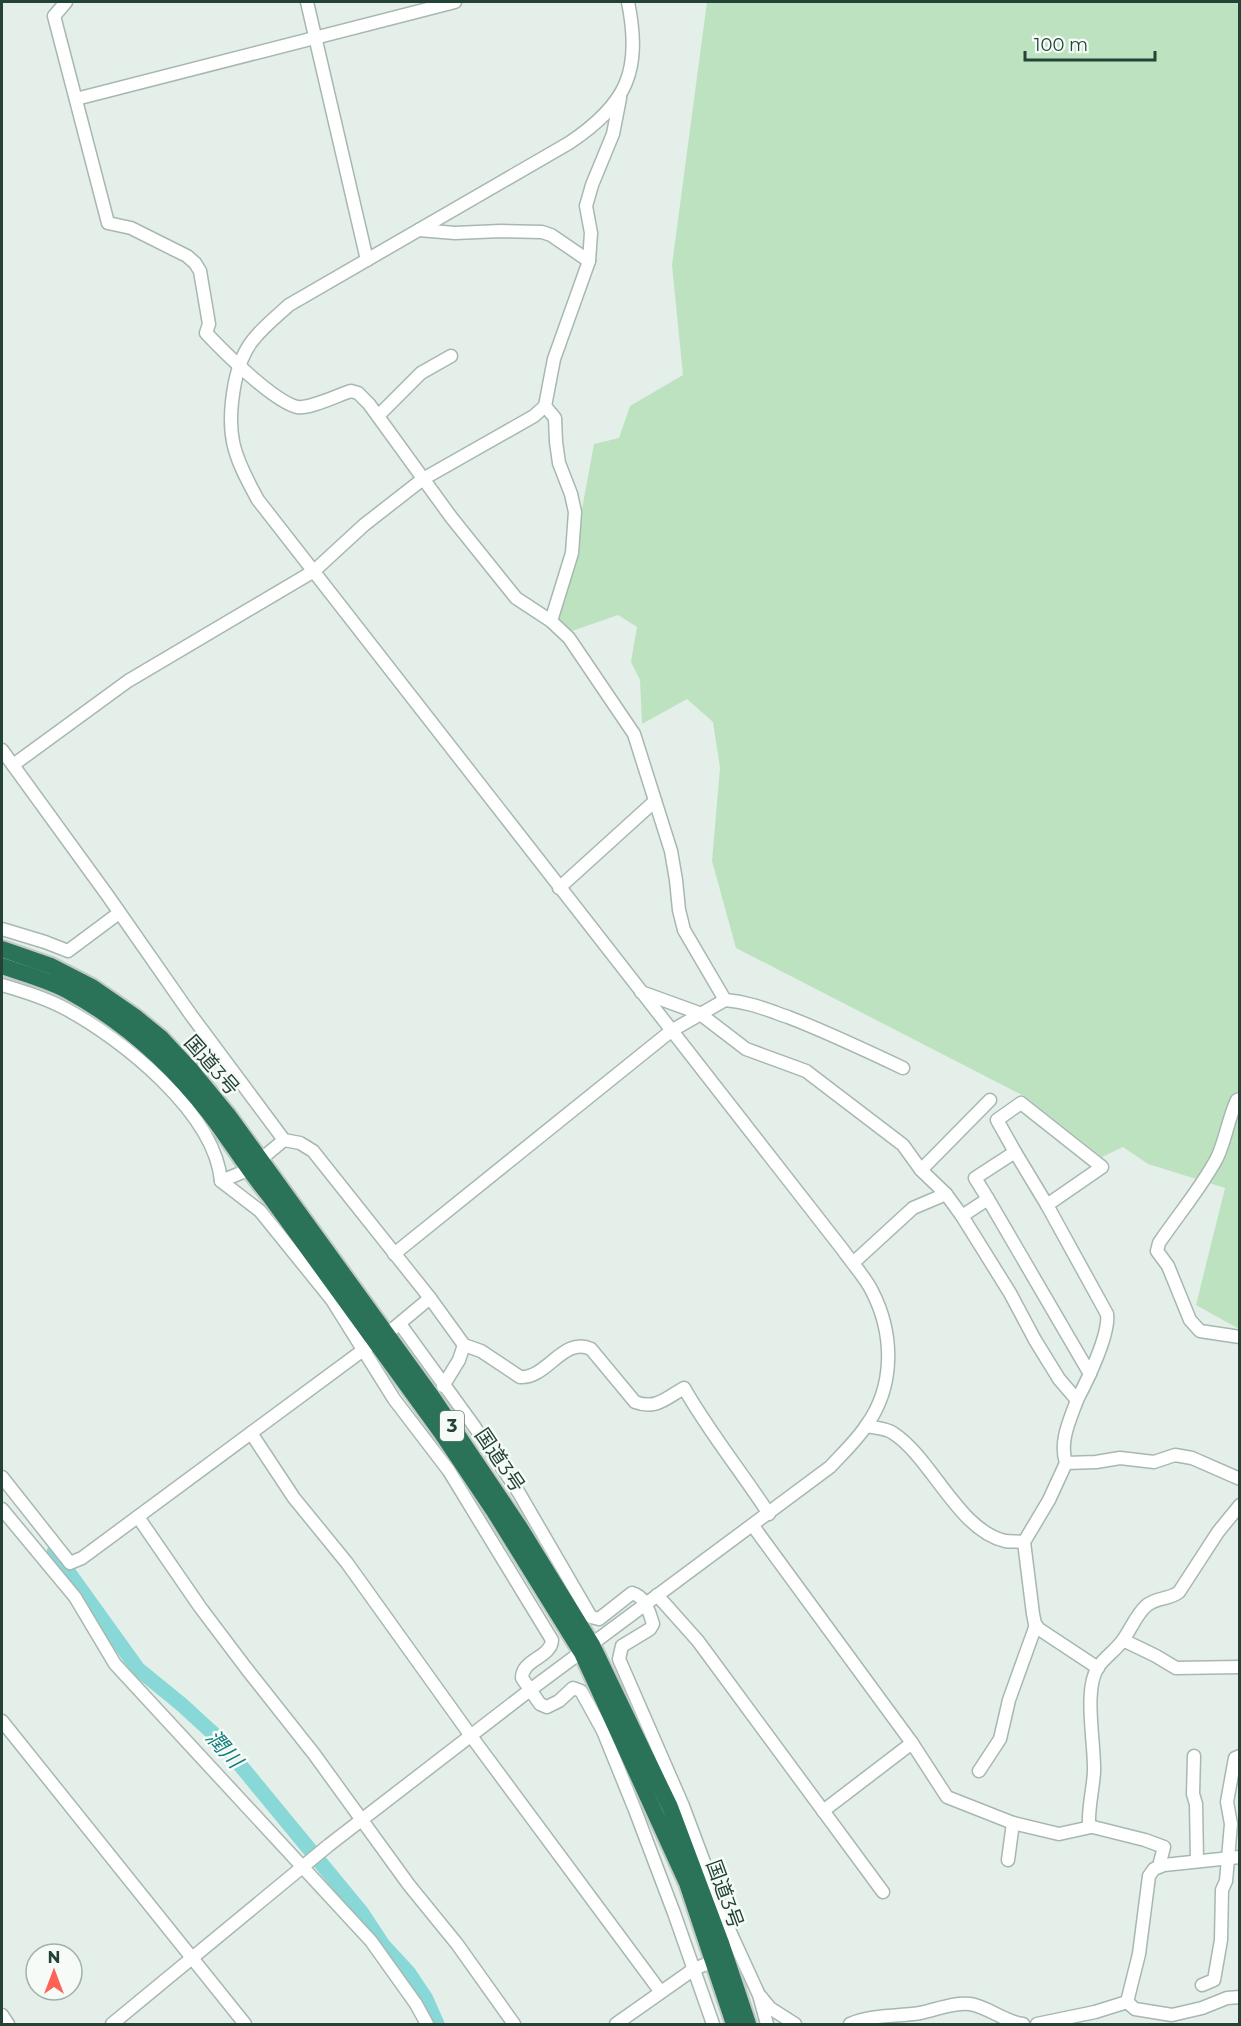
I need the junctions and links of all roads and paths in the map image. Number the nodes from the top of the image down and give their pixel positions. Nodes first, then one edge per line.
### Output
1 (66, 2) edge
2 (307, 2) edge
3 (454, 2) edge
4 (628, 2) edge
5 (316, 37) junction
6 (621, 95) junction
7 (76, 99) junction
8 (419, 230) junction
9 (367, 260) junction
10 (589, 261) junction
11 (451, 356) dead end
12 (238, 366) junction
13 (545, 406) junction
14 (378, 416) junction
15 (423, 478) junction
16 (314, 571) junction
17 (552, 621) junction
18 (2, 750) edge
19 (13, 765) junction
20 (655, 801) junction
21 (559, 888) junction
22 (119, 913) junction
23 (2, 929) edge
24 (2, 949) edge
25 (2, 966) edge
26 (2, 985) edge
27 (641, 992) junction
28 (725, 1000) junction
29 (699, 1013) junction
30 (671, 1031) junction
31 (903, 1068) dead end
32 (1239, 1099) edge
33 (990, 1100) dead end
34 (284, 1140) junction
35 (1015, 1152) junction
36 (254, 1165) junction
37 (921, 1170) junction
38 (221, 1181) junction
39 (946, 1194) junction
40 (988, 1199) junction
41 (1047, 1205) junction
42 (962, 1216) junction
43 (394, 1254) junction
44 (853, 1263) junction
45 (430, 1298) junction
46 (400, 1324) junction
47 (1239, 1336) edge
48 (375, 1342) junction
49 (464, 1345) junction
50 (1090, 1374) junction
51 (443, 1386) junction
52 (1077, 1400) junction
53 (866, 1426) junction
54 (251, 1433) junction
55 (1066, 1463) junction
56 (2, 1477) edge
57 (1239, 1479) edge
58 (1239, 1505) edge
59 (2, 1509) edge
60 (769, 1514) junction
61 (138, 1517) junction
62 (753, 1526) junction
63 (1024, 1542) junction
64 (657, 1595) junction
65 (646, 1603) junction
66 (1036, 1625) junction
67 (1123, 1640) junction
68 (587, 1649) junction
69 (1239, 1667) edge
70 (1098, 1668) junction
71 (530, 1690) junction
72 (2, 1721) edge
73 (471, 1736) junction
74 (912, 1743) junction
75 (1194, 1756) dead end
76 (1239, 1756) edge
77 (979, 1771) dead end
78 (823, 1811) junction
79 (362, 1821) junction
80 (1013, 1822) junction
81 (1091, 1827) junction
82 (1233, 1857) edge
83 (1008, 1860) dead end
84 (1197, 1861) junction
85 (303, 1866) junction
86 (1159, 1866) junction
87 (883, 1892) dead end
88 (726, 1956) junction
89 (192, 1959) junction
90 (694, 1969) junction
91 (1202, 1985) dead end
92 (660, 1991) junction
93 (759, 1995) junction
94 (1239, 1997) edge
95 (1127, 2002) junction
96 (2, 2015) edge
97 (1050, 2024) edge
98 (8, 2025) edge
99 (112, 2025) edge
100 (245, 2025) edge
101 (427, 2025) edge
102 (514, 2025) edge
103 (616, 2025) edge
104 (713, 2025) edge
105 (734, 2025) edge
106 (748, 2025) edge
107 (766, 2025) edge
108 (795, 2025) edge
109 (850, 2025) edge
110 (1023, 2025) edge
111 (1037, 2025) edge

1 - 7 street
2 - 5 street
3 - 5 street
4 - 6 street
5 - 7 street
5 - 9 street
6 - 8 street
6 - 10 street
7 - 12 street
8 - 9 street
8 - 10 street
9 - 12 street
10 - 13 street
11 - 14 street
12 - 14 street
12 - 16 street
13 - 15 street
13 - 17 street
14 - 15 street
15 - 16 street
15 - 17 street
16 - 19 street
16 - 21 street
17 - 20 street
18 - 19 street
19 - 22 street
20 - 21 street
20 - 28 street
21 - 27 street
22 - 23 street
22 - 34 street
24 - 36 highway, 国道3号 / 3
25 - 36 highway, 国道3号 / 3
26 - 38 street
27 - 29 street
27 - 30 street
28 - 29 street
28 - 31 street
29 - 30 street
29 - 37 street
30 - 43 street
30 - 44 street
32 - 47 street
33 - 37 street
34 - 36 street
34 - 43 street
35 - 40 street
35 - 41 street
35 - 41 street
36 - 38 street
36 - 48 highway, 国道3号 / 3
37 - 39 street
38 - 48 street
39 - 42 street
39 - 44 street
40 - 42 street
40 - 50 street
41 - 50 street
42 - 52 street
43 - 45 street
44 - 53 street
45 - 46 street
45 - 49 street
46 - 48 street
46 - 51 street
48 - 54 street
48 - 68 highway, 国道3号 / 3
48 - 71 street
49 - 51 street
49 - 60 street
50 - 52 street
51 - 65 street
52 - 55 street
53 - 60 street
53 - 63 street
54 - 61 street
54 - 73 street
55 - 57 street
55 - 63 street
56 - 61 street
58 - 67 street
59 - 85 street
60 - 62 street
61 - 79 street
62 - 64 street
62 - 74 street
63 - 66 street
64 - 65 street
64 - 78 street
65 - 68 street
65 - 88 street
66 - 70 street
66 - 77 street
67 - 69 street
67 - 70 street
68 - 71 street
68 - 88 highway, 国道3号 / 3
70 - 81 street
71 - 73 street
71 - 90 street
72 - 89 street
73 - 79 street
73 - 92 street
74 - 78 street
74 - 80 street
75 - 84 street
76 - 82 street
78 - 87 street
79 - 85 street
79 - 102 street
80 - 81 street
80 - 83 street
81 - 86 street
82 - 84 street
82 - 91 street
84 - 86 street
85 - 89 street
85 - 101 street
86 - 95 street
88 - 90 street
88 - 93 street
88 - 105 highway, 国道3号 / 3
88 - 106 highway, 国道3号 / 3
89 - 99 street
89 - 100 street
90 - 92 street
90 - 104 street
92 - 103 street
93 - 107 street
93 - 108 street
94 - 95 street
95 - 97 street
96 - 98 street
97 - 111 street
109 - 110 street

